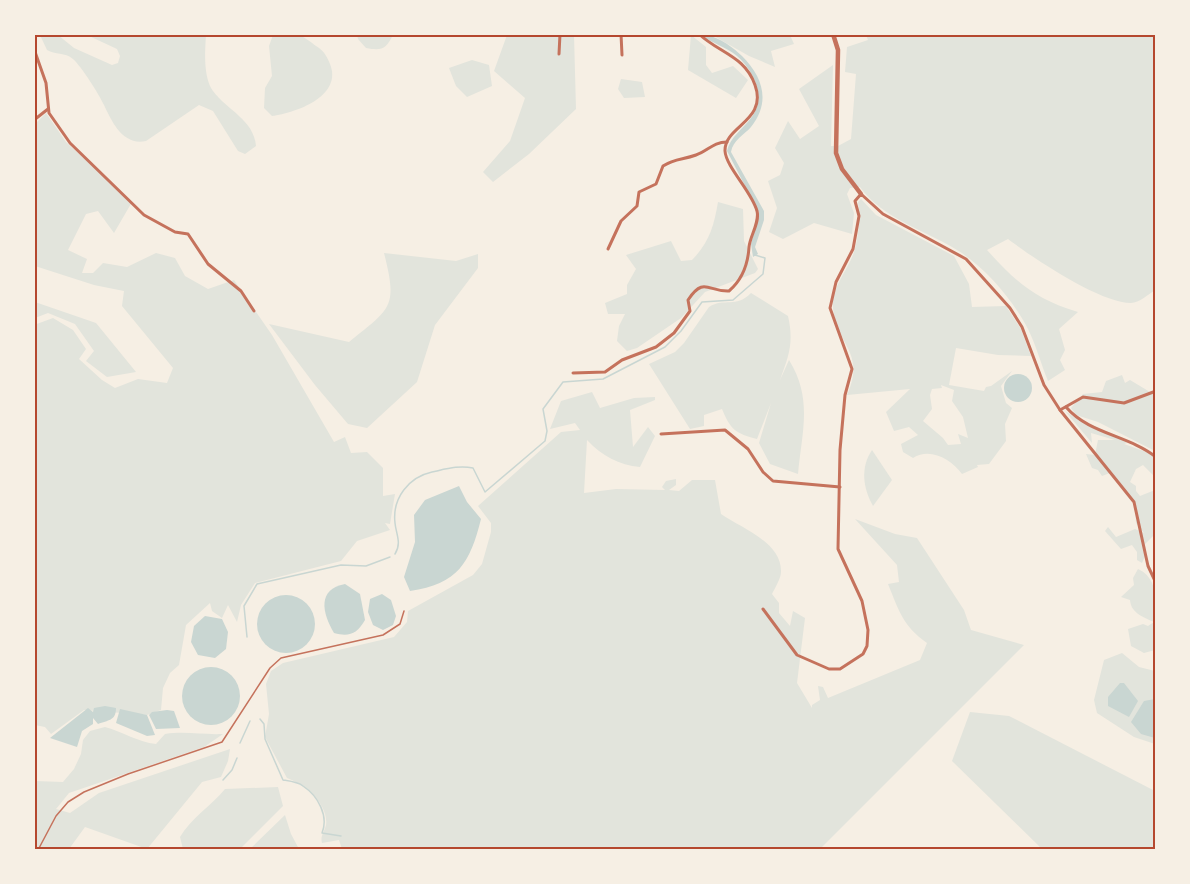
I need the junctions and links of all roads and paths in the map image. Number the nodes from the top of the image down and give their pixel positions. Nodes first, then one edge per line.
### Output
1 (560, 34) edge
2 (621, 34) edge
3 (699, 34) edge
4 (832, 34) edge
5 (34, 49) edge
6 (559, 54) dead end
7 (622, 55) dead end
8 (48, 109) junction
9 (34, 120) edge
10 (727, 142) junction
11 (861, 194) junction
12 (608, 249) dead end
13 (254, 311) dead end
14 (573, 373) dead end
15 (1155, 391) edge
16 (1066, 407) junction
17 (1060, 410) junction
18 (661, 434) dead end
19 (1155, 457) edge
20 (840, 487) junction
21 (1155, 583) edge
22 (763, 609) dead end
23 (404, 611) dead end
24 (38, 849) edge

1 - 6 street
2 - 7 street
3 - 10 street
4 - 11 street
5 - 8 street
8 - 9 street
8 - 13 street
10 - 12 street
10 - 14 street
11 - 17 street
11 - 20 street
15 - 16 street
16 - 17 street
16 - 19 street
17 - 21 street
18 - 20 street
20 - 22 street
23 - 24 lane

